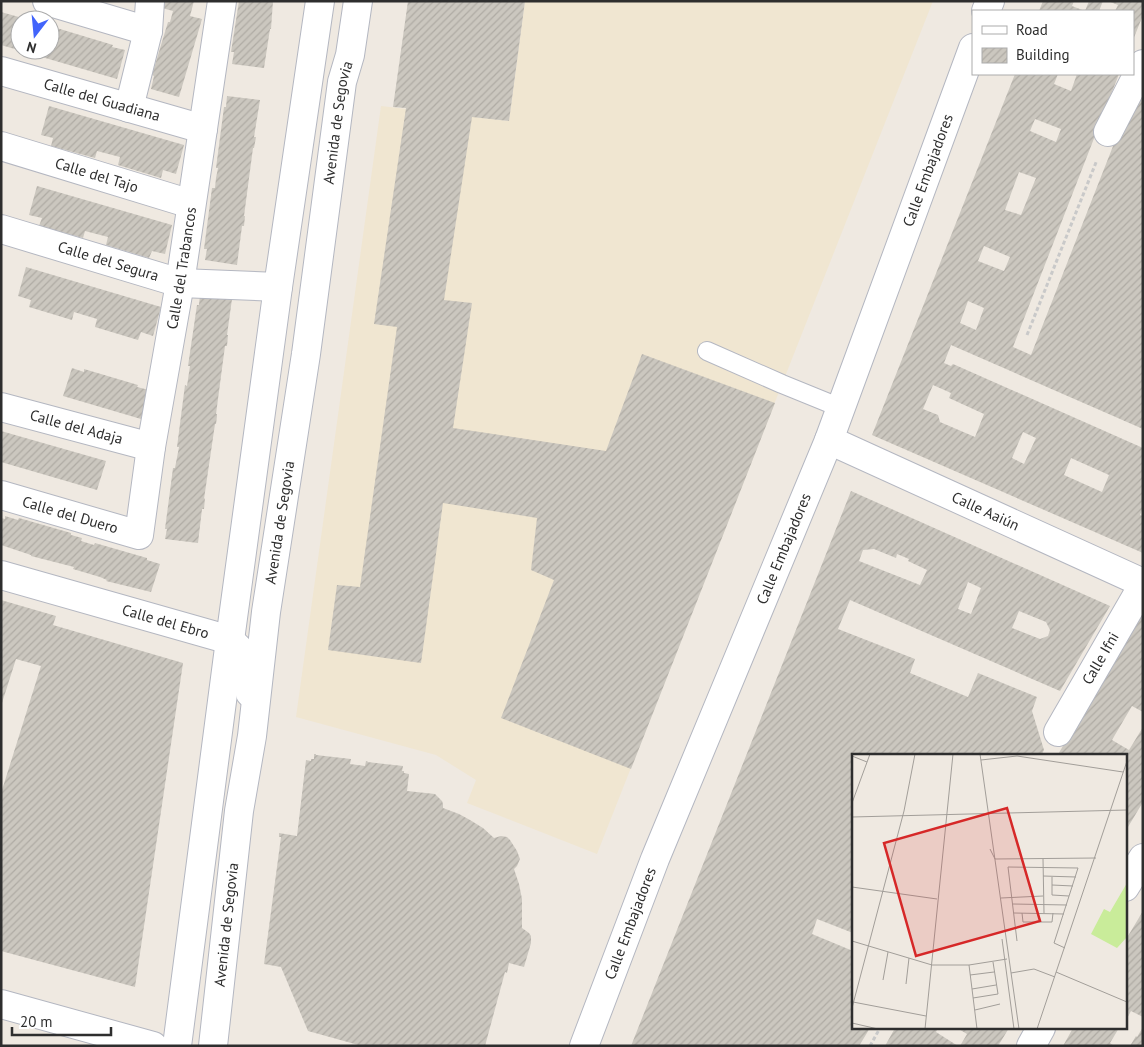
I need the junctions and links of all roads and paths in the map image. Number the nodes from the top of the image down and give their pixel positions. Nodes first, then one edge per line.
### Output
1 (47, 1) edge
2 (150, 1) edge
3 (222, 1) edge
4 (320, 1) edge
5 (358, 1) edge
6 (148, 31) junction
7 (972, 51) edge
8 (1143, 64) edge
9 (1, 71) edge
10 (129, 108) junction
11 (203, 129) junction
12 (1108, 132) joint
13 (1, 146) edge
14 (191, 204) junction
15 (1, 228) edge
16 (180, 283) junction
17 (278, 287) junction
18 (1027, 335) dead end
19 (707, 351) dead end
20 (1, 407) edge
21 (840, 408) junction
22 (829, 440) junction
23 (151, 447) junction
24 (1, 496) edge
25 (140, 534) joint
26 (1, 575) edge
27 (1143, 584) edge
28 (230, 640) junction
29 (1058, 732) dead end
30 (252, 736) junction
31 (1143, 858) edge
32 (1126, 885) edge
33 (1, 1004) edge
34 (879, 1030) edge
35 (1040, 1030) edge
36 (153, 1046) edge
37 (177, 1046) edge
38 (213, 1046) edge
39 (584, 1046) edge
40 (870, 1046) edge
41 (1031, 1046) edge

1 - 6 street
2 - 6 street
3 - 11 street, Calle del Trabancos
4 - 17 street
5 - 30 street, Avenida de Segovia
6 - 10 street
7 - 21 street, Calle Embajadores
8 - 12 street
9 - 10 street, Calle del Guadiana
10 - 11 street, Calle del Guadiana
11 - 14 street, Calle del Trabancos
12 - 18 path
13 - 14 street, Calle del Tajo
14 - 16 street, Calle del Trabancos
15 - 16 street, Calle del Segura
16 - 17 street, Calle del Segura
16 - 23 street, Calle del Trabancos
17 - 28 street
19 - 21 lane
20 - 23 street, Calle del Adaja
21 - 22 street, Calle Embajadores
22 - 27 street, Calle Aaiún
22 - 39 street, Calle Embajadores
23 - 25 street, Calle del Trabancos
24 - 25 street, Calle del Duero
26 - 28 street, Calle del Ebro
27 - 29 street, Calle Ifni
28 - 30 street, Calle del Ebro
28 - 37 street
30 - 38 street, Avenida de Segovia
31 - 32 street
33 - 36 street
34 - 40 path
35 - 41 street

